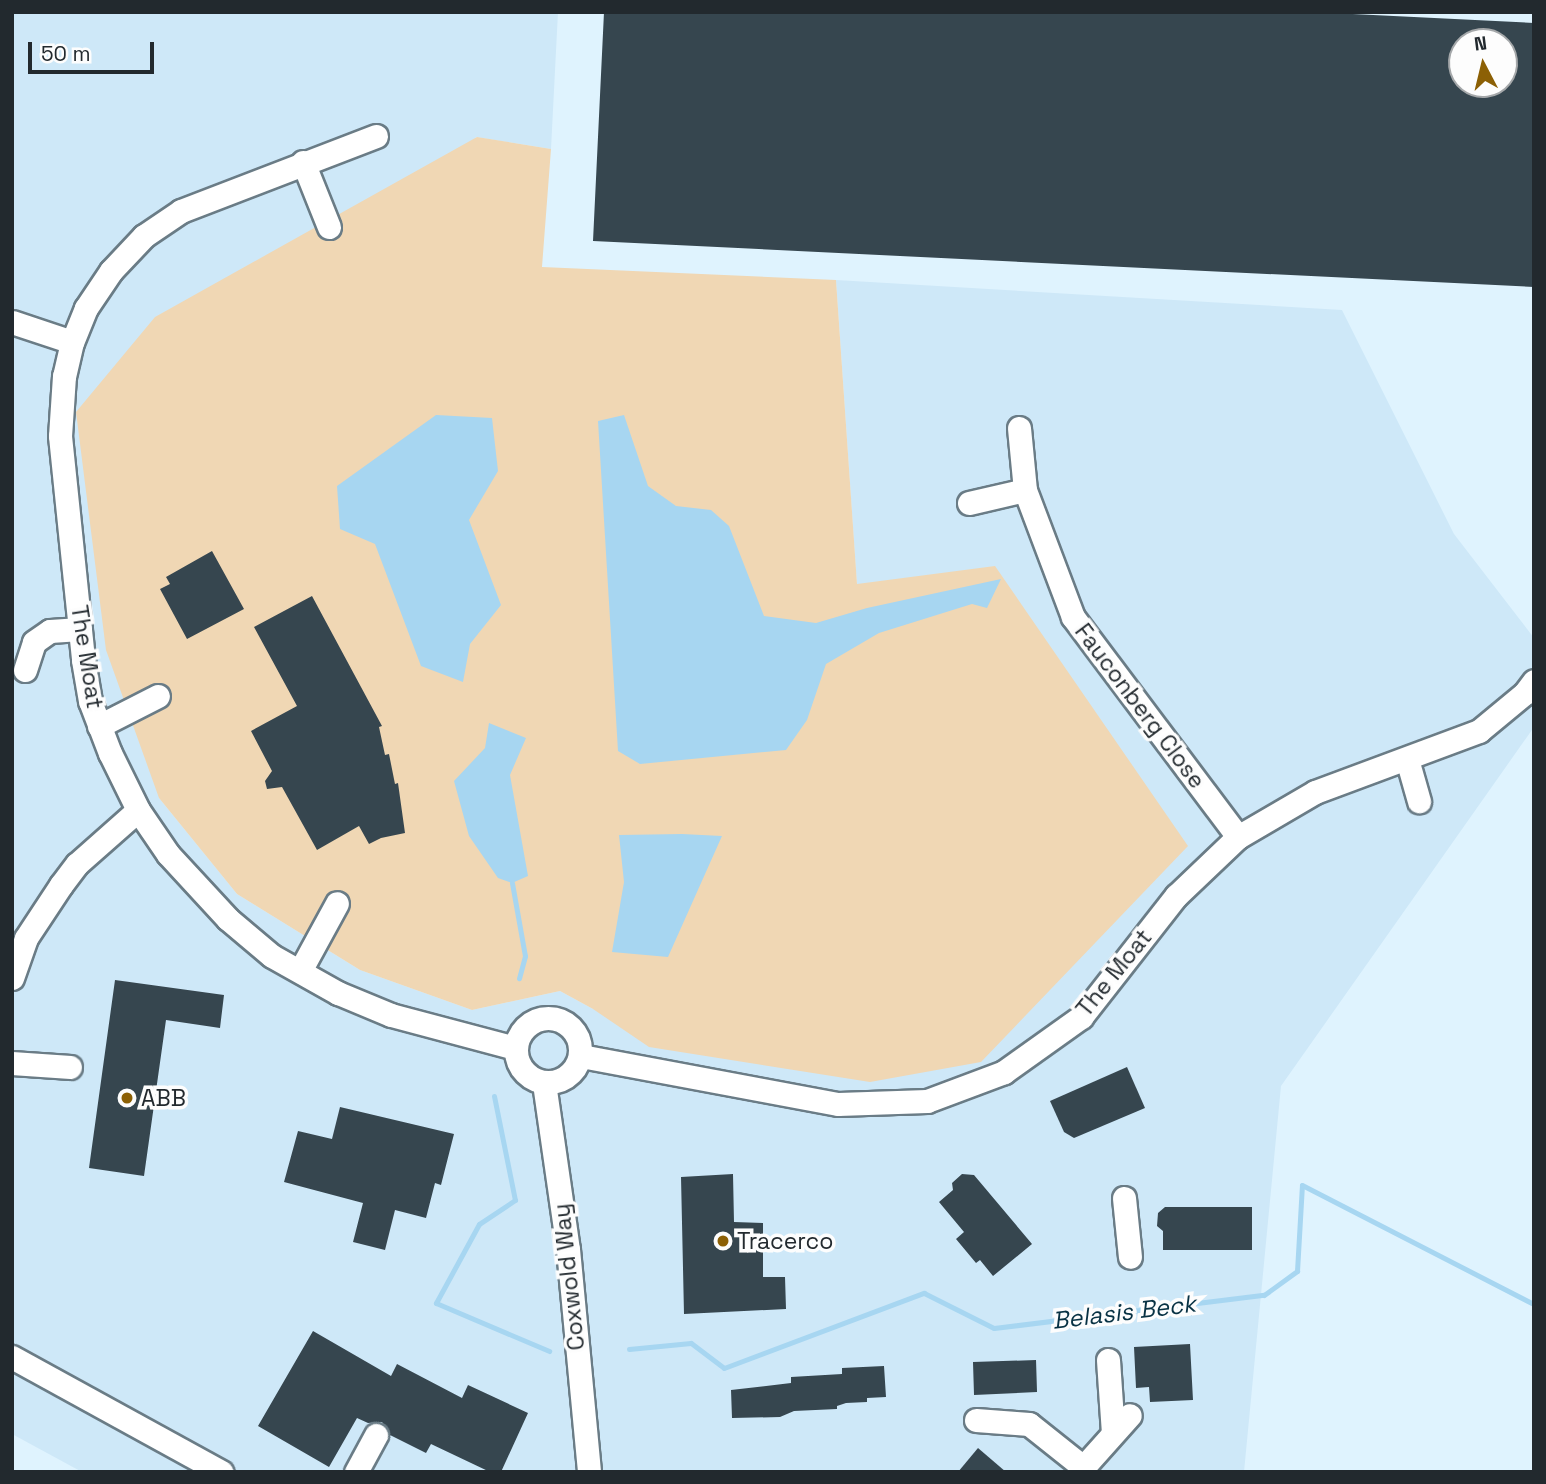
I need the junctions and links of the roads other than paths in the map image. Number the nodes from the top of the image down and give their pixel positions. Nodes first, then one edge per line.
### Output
1 (376, 136) dead end
2 (303, 162) junction
3 (329, 227) dead end
4 (12, 322) edge
5 (72, 342) junction
6 (1019, 428) dead end
7 (1025, 490) junction
8 (969, 503) dead end
9 (80, 629) junction
10 (25, 670) dead end
11 (1534, 681) edge
12 (158, 696) dead end
13 (99, 726) junction
14 (1407, 759) junction
15 (1419, 801) dead end
16 (138, 810) junction
17 (1238, 837) junction
18 (337, 903) dead end
19 (300, 971) junction
20 (12, 978) edge
21 (515, 1048) junction
22 (581, 1056) junction
23 (12, 1063) edge
24 (70, 1068) dead end
25 (544, 1083) junction
26 (1124, 1198) dead end
27 (1130, 1257) dead end
28 (12, 1357) edge
29 (1108, 1360) dead end
30 (1130, 1415) dead end
31 (976, 1420) dead end
32 (1113, 1433) junction
33 (376, 1435) dead end
34 (1081, 1470) edge
35 (220, 1472) edge
36 (356, 1472) edge
37 (589, 1472) edge

1 - 2 street, The Moat
2 - 3 street
2 - 5 street, The Moat
4 - 5 street
5 - 9 street, The Moat
6 - 7 street, Fauconberg Close
7 - 8 street
7 - 17 street, Fauconberg Close
9 - 10 street
9 - 13 street, The Moat
11 - 14 street, The Moat
12 - 13 street
13 - 16 street, The Moat
14 - 15 street
14 - 17 street, The Moat
16 - 19 street, The Moat
16 - 20 street
17 - 22 street, The Moat
18 - 19 street
19 - 21 street, The Moat
21 - 22 street
21 - 25 street
22 - 25 street
23 - 24 street
25 - 37 street, Coxwold Way
26 - 27 street
28 - 35 street
29 - 32 street
30 - 32 street
31 - 34 street
32 - 34 street
33 - 36 street

